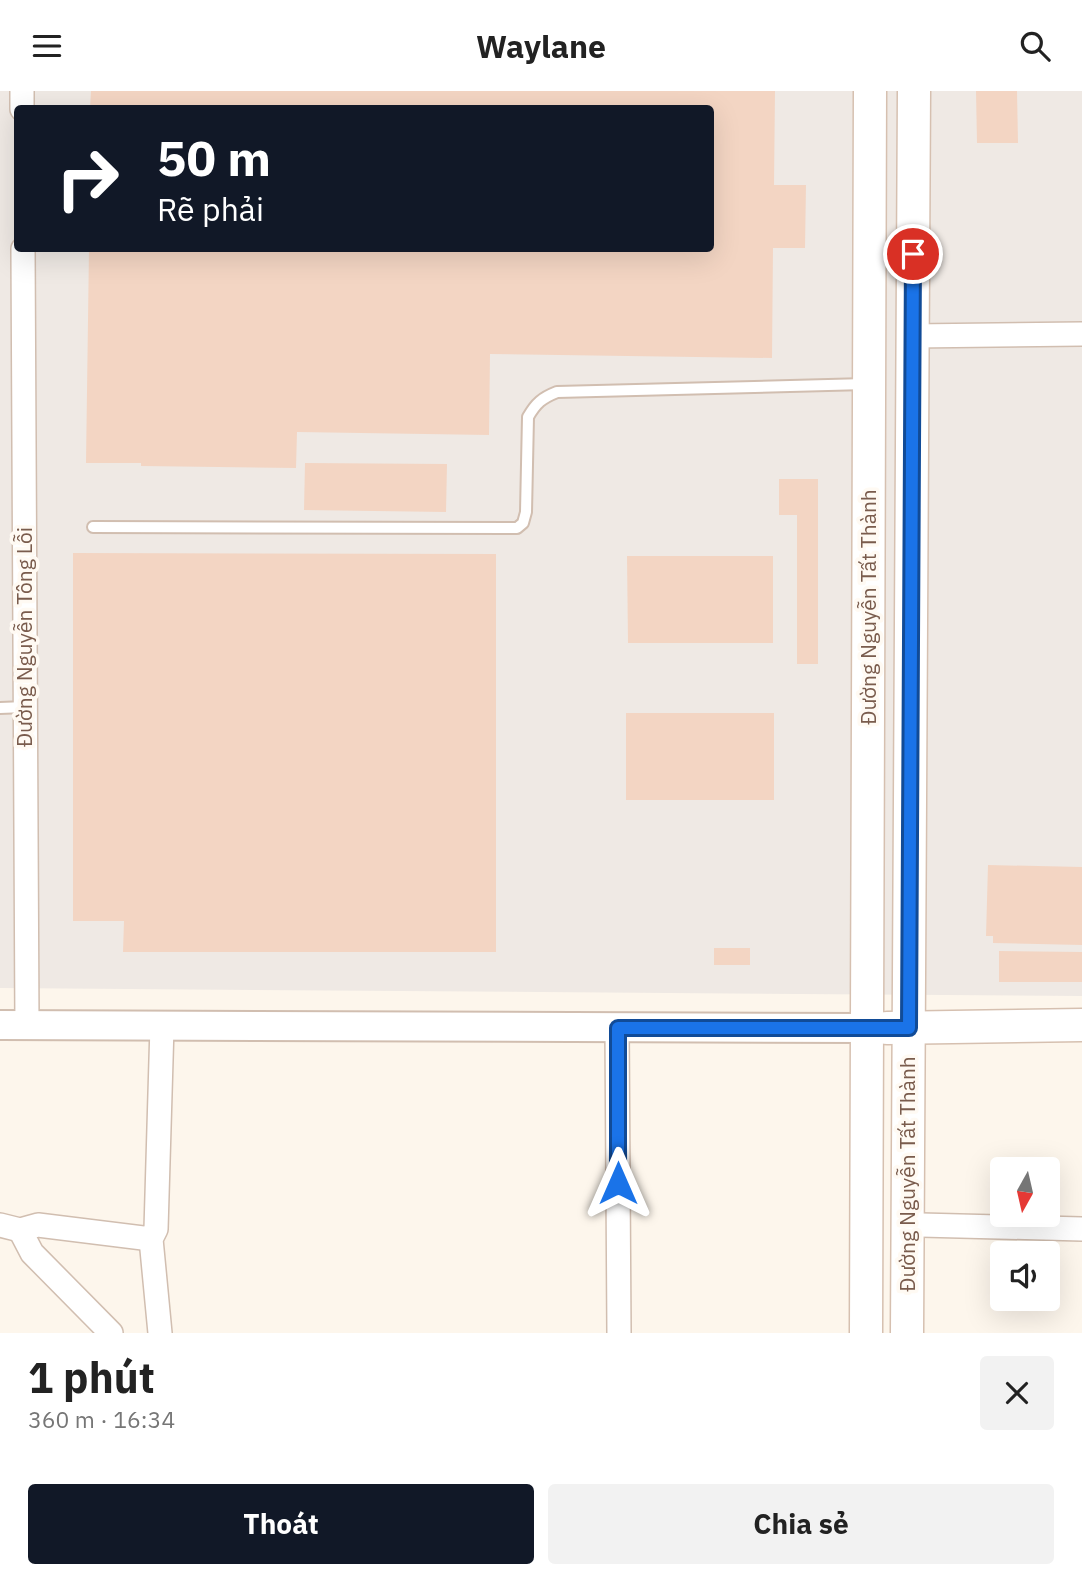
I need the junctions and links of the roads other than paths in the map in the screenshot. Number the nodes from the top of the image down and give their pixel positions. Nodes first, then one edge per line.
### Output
1 (870, 91) edge
2 (914, 91) edge
3 (23, 252) edge
4 (1082, 334) edge
5 (912, 335) junction
6 (869, 384) junction
7 (93, 527) dead end
8 (25, 707) junction
9 (0, 708) edge
10 (13, 1025) edge
11 (1082, 1025) edge
12 (162, 1026) junction
13 (618, 1028) junction
14 (868, 1028) junction
15 (909, 1028) junction
16 (921, 1225) dead end
17 (10, 1228) edge
18 (1082, 1229) edge
19 (151, 1239) junction
20 (111, 1333) edge
21 (160, 1333) edge
22 (619, 1333) edge
23 (866, 1333) edge
24 (907, 1333) edge

1 - 6 main road, Đường Nguyễn Tất Thành
2 - 5 main road, Đường Nguyễn Tất Thành
3 - 8 street, Đường Nguyễn Tông Lỗi
4 - 5 street
5 - 15 main road, Đường Nguyễn Tất Thành
6 - 7 lane
6 - 14 main road, Đường Nguyễn Tất Thành
8 - 9 lane
8 - 10 street, Đường Nguyễn Tông Lỗi
10 - 12 street
11 - 15 main road
12 - 13 street
12 - 19 street
13 - 14 street
13 - 22 street
14 - 15 main road
14 - 23 main road, Đường Nguyễn Tất Thành
15 - 24 main road, Đường Nguyễn Tất Thành
16 - 18 street
17 - 19 street
17 - 20 street
19 - 21 street

